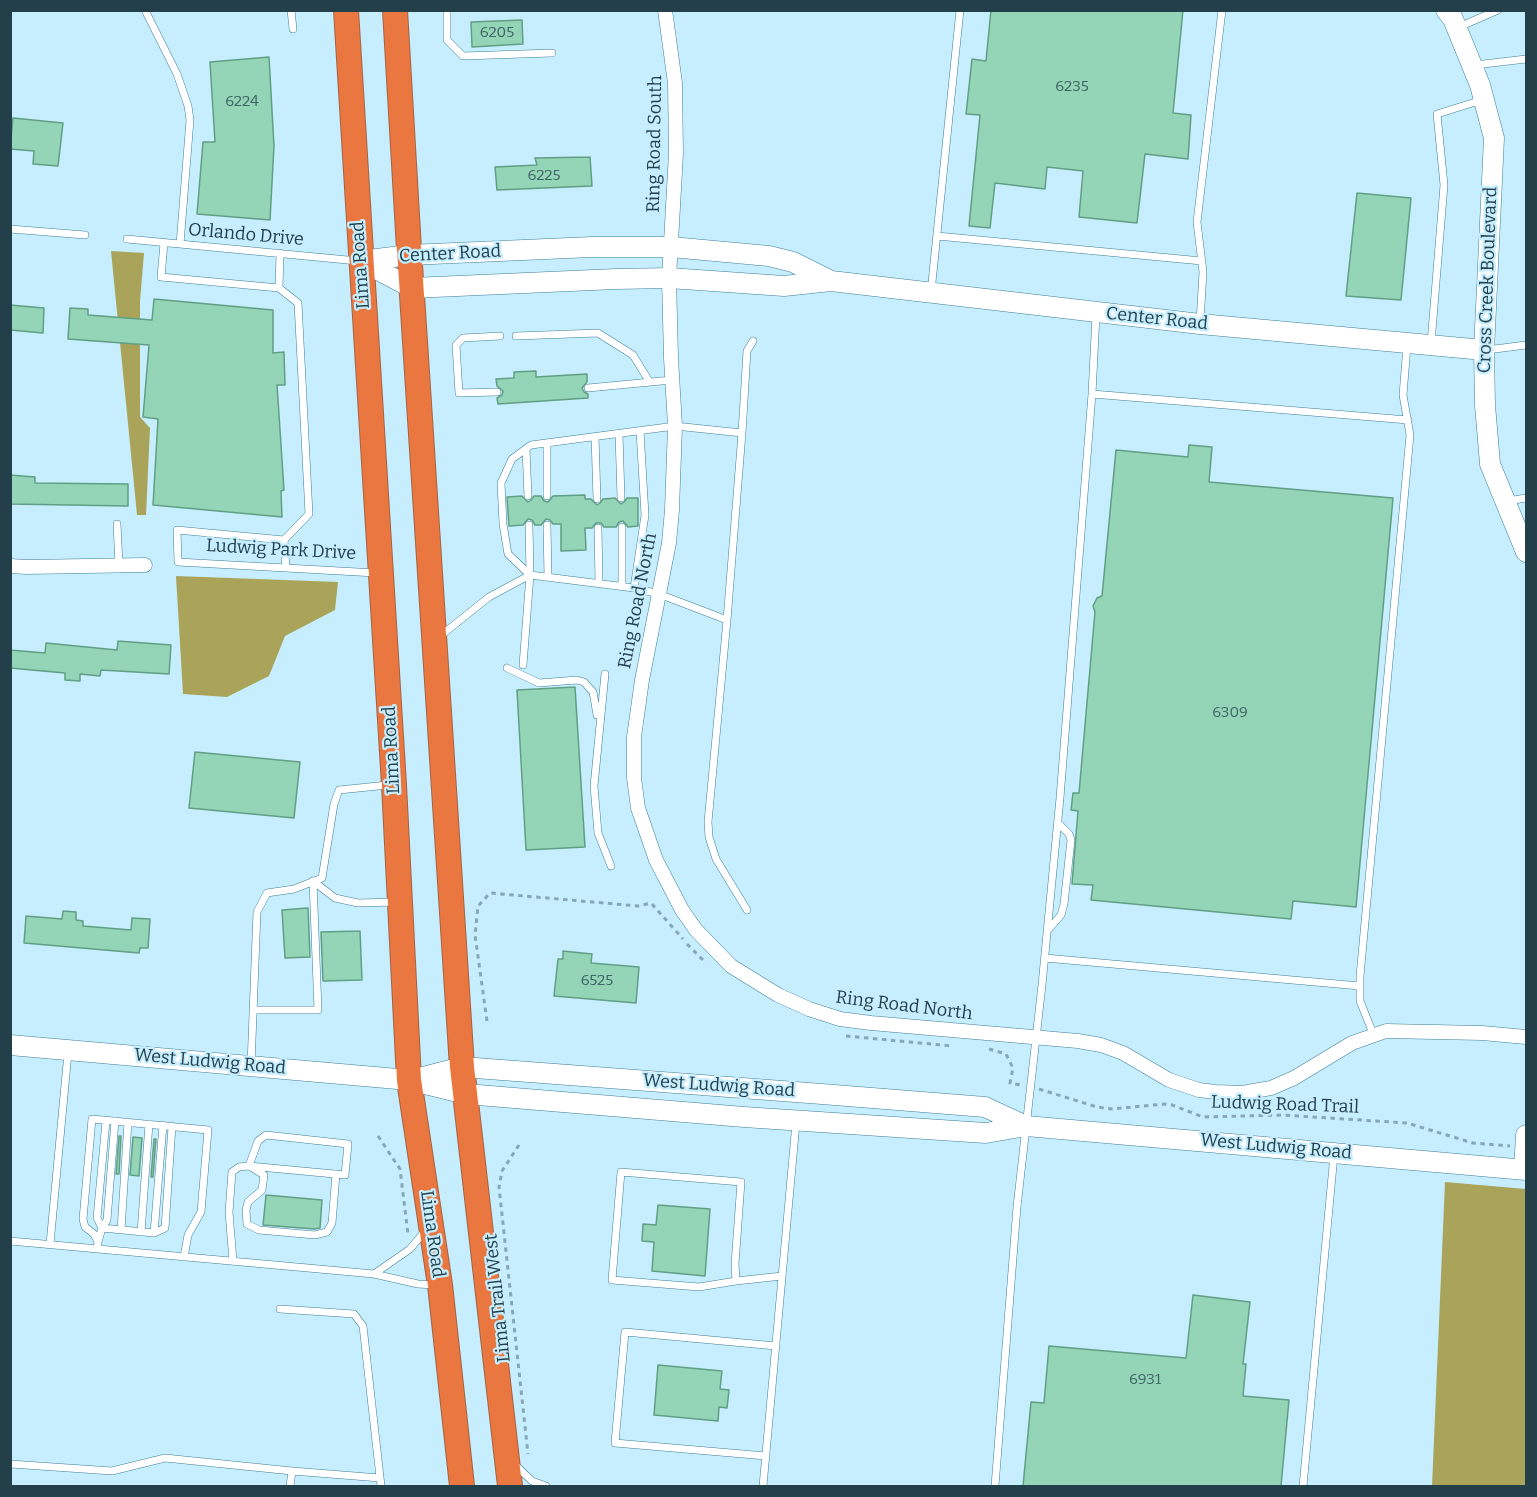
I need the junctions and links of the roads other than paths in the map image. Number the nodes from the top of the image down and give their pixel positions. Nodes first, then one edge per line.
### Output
1 (145, 10) edge
2 (291, 10) edge
3 (346, 10) edge
4 (395, 10) edge
5 (447, 10) edge
6 (665, 10) edge
7 (960, 10) edge
8 (1222, 10) edge
9 (1446, 10) edge
10 (1498, 10) edge
11 (1486, 13) edge
12 (1457, 28) junction
13 (292, 29) dead end
14 (552, 53) dead end
15 (1527, 59) edge
16 (1472, 66) junction
17 (1484, 100) junction
18 (10, 229) edge
19 (85, 236) dead end
20 (937, 236) junction
21 (127, 239) dead end
22 (164, 243) junction
23 (180, 244) junction
24 (671, 247) junction
25 (280, 254) junction
26 (409, 255) junction
27 (361, 261) junction
28 (1202, 261) junction
29 (669, 278) junction
30 (831, 281) junction
31 (279, 288) junction
32 (412, 288) junction
33 (931, 294) junction
34 (1096, 313) junction
35 (1200, 324) junction
36 (500, 336) dead end
37 (516, 336) dead end
38 (753, 341) dead end
39 (1407, 343) junction
40 (1431, 345) junction
41 (1527, 345) edge
42 (1484, 350) junction
43 (672, 380) junction
44 (649, 381) junction
45 (588, 388) dead end
46 (497, 392) dead end
47 (1092, 394) junction
48 (1408, 420) junction
49 (675, 426) junction
50 (640, 431) junction
51 (742, 433) junction
52 (619, 434) junction
53 (595, 437) junction
54 (547, 443) junction
55 (526, 449) junction
56 (528, 496) dead end
57 (547, 496) dead end
58 (621, 498) dead end
59 (1527, 498) edge
60 (597, 499) dead end
61 (1506, 501) junction
62 (117, 524) dead end
63 (529, 525) dead end
64 (548, 525) dead end
65 (622, 527) dead end
66 (598, 528) dead end
67 (284, 540) junction
68 (1527, 552) edge
69 (119, 565) junction
70 (145, 565) dead end
71 (10, 566) edge
72 (286, 568) junction
73 (381, 573) junction
74 (530, 575) junction
75 (548, 577) junction
76 (600, 583) junction
77 (622, 586) junction
78 (634, 588) junction
79 (659, 594) junction
80 (727, 620) junction
81 (434, 640) junction
82 (523, 665) dead end
83 (507, 668) dead end
84 (604, 674) dead end
85 (598, 732) junction
86 (394, 785) junction
87 (1058, 823) junction
88 (611, 866) dead end
89 (313, 881) junction
90 (400, 902) junction
91 (747, 910) dead end
92 (1048, 930) junction
93 (1045, 958) junction
94 (1360, 986) junction
95 (254, 1010) junction
96 (1374, 1036) junction
97 (1527, 1037) edge
98 (1036, 1038) junction
99 (10, 1045) edge
100 (69, 1051) junction
101 (251, 1066) junction
102 (462, 1067) junction
103 (409, 1080) junction
104 (466, 1094) junction
105 (106, 1121) junction
106 (115, 1121) junction
107 (797, 1121) junction
108 (128, 1122) junction
109 (149, 1124) junction
110 (163, 1125) junction
111 (172, 1126) junction
112 (1026, 1126) junction
113 (1526, 1141) edge
114 (1334, 1152) junction
115 (249, 1166) junction
116 (1525, 1170) edge
117 (336, 1174) junction
118 (430, 1225) junction
119 (102, 1228) junction
120 (121, 1230) junction
121 (141, 1232) junction
122 (154, 1233) junction
123 (10, 1240) edge
124 (50, 1244) junction
125 (98, 1245) junction
126 (184, 1257) junction
127 (233, 1261) junction
128 (374, 1274) junction
129 (782, 1276) junction
130 (736, 1281) junction
131 (440, 1285) junction
132 (280, 1309) dead end
133 (776, 1346) junction
134 (518, 1455) junction
135 (766, 1456) junction
136 (10, 1464) edge
137 (292, 1471) junction
138 (380, 1478) junction
139 (290, 1486) edge
140 (381, 1486) edge
141 (462, 1486) edge
142 (510, 1486) edge
143 (546, 1486) edge
144 (763, 1486) edge
145 (995, 1486) edge
146 (1302, 1486) edge

1 - 23 lane
2 - 13 lane
3 - 27 highway, Lima Road
4 - 26 highway
5 - 14 lane
6 - 24 street, Ring Road South
7 - 20 lane
8 - 28 lane
9 - 12 street, Cross Creek Boulevard
10 - 11 lane
11 - 12 lane
12 - 16 street, Cross Creek Boulevard
15 - 16 lane
16 - 17 street, Cross Creek Boulevard
17 - 40 lane
17 - 42 street, Cross Creek Boulevard
18 - 19 lane
20 - 28 lane
20 - 33 lane
21 - 22 lane, Orlando Drive
22 - 23 lane, Orlando Drive
22 - 31 lane
23 - 25 lane, Orlando Drive
24 - 26 street, Center Road
24 - 29 street, Ring Road South
24 - 30 street, Center Road
25 - 27 lane, Orlando Drive
25 - 31 lane
26 - 27 street, Center Road
26 - 32 highway
27 - 32 street, Center Road
27 - 73 highway, Lima Road
28 - 35 lane
29 - 30 street, Center Road
29 - 32 street, Center Road
29 - 43 street, Ring Road North
30 - 33 street, Center Road
31 - 67 lane
32 - 81 highway
33 - 34 street, Center Road
34 - 35 street, Center Road
34 - 47 lane
35 - 39 street, Center Road
36 - 46 lane
37 - 44 lane
38 - 51 lane
39 - 40 street, Center Road
39 - 48 lane
40 - 42 street, Center Road
41 - 42 lane
42 - 61 street, Cross Creek Boulevard
43 - 44 lane
43 - 49 street, Ring Road North
44 - 45 lane
47 - 48 lane
47 - 87 lane
48 - 94 lane
49 - 50 lane
49 - 51 lane
49 - 79 street, Ring Road North
50 - 52 lane
50 - 78 lane
51 - 80 lane
52 - 53 lane
52 - 58 lane
53 - 54 lane
53 - 60 lane
54 - 55 lane
54 - 57 lane
55 - 56 lane
55 - 74 lane
59 - 61 lane
61 - 68 street, Cross Creek Boulevard
62 - 69 lane
63 - 74 lane
64 - 75 lane
65 - 77 lane
66 - 76 lane
67 - 72 lane
67 - 72 lane, Ludwig Park Drive
69 - 70 street
69 - 71 street
72 - 73 lane, Ludwig Park Drive
73 - 86 highway, Lima Road
74 - 75 lane
74 - 81 lane
74 - 82 lane
75 - 76 lane
76 - 77 lane
77 - 78 lane
78 - 79 lane
79 - 80 lane
79 - 98 street, Ring Road North
80 - 91 lane
81 - 102 highway
83 - 85 lane
84 - 85 lane
85 - 88 lane
86 - 89 lane
86 - 90 highway, Lima Road
87 - 92 lane
87 - 92 lane
89 - 90 lane
89 - 95 lane
89 - 95 lane
90 - 103 highway, Lima Road
92 - 93 lane
93 - 94 lane
93 - 98 lane
94 - 96 lane
95 - 101 lane
96 - 97 street, Ring Road North
96 - 98 street, Ring Road North
98 - 112 lane
99 - 100 street, West Ludwig Road
100 - 101 street, West Ludwig Road
100 - 124 lane
101 - 103 street, West Ludwig Road
102 - 103 street, West Ludwig Road
102 - 104 highway
102 - 112 street, West Ludwig Road
103 - 104 street, West Ludwig Road
103 - 118 highway, Lima Road
104 - 107 street, West Ludwig Road
104 - 134 highway
105 - 106 lane
105 - 119 lane
105 - 125 lane
106 - 108 lane
106 - 119 lane
107 - 112 street, West Ludwig Road
107 - 129 lane
108 - 109 lane
108 - 120 lane
109 - 110 lane
109 - 121 lane
110 - 111 lane
110 - 122 lane
111 - 122 lane
111 - 126 lane
112 - 114 street, West Ludwig Road
112 - 145 lane
113 - 116 street
114 - 116 street, West Ludwig Road
114 - 146 lane
115 - 117 lane
115 - 117 lane
115 - 117 lane
115 - 127 lane
118 - 128 lane
118 - 131 highway, Lima Road
119 - 120 lane
119 - 125 lane
120 - 121 lane
121 - 122 lane
123 - 124 lane
124 - 125 lane
125 - 126 lane
126 - 127 lane
127 - 128 lane
128 - 131 lane
129 - 130 lane
129 - 133 lane
130 - 130 lane
131 - 141 highway, Lima Road
132 - 138 lane
133 - 135 lane
133 - 135 lane
134 - 142 highway
134 - 143 lane
135 - 144 lane
136 - 137 lane
137 - 138 lane
137 - 139 lane
138 - 140 lane

